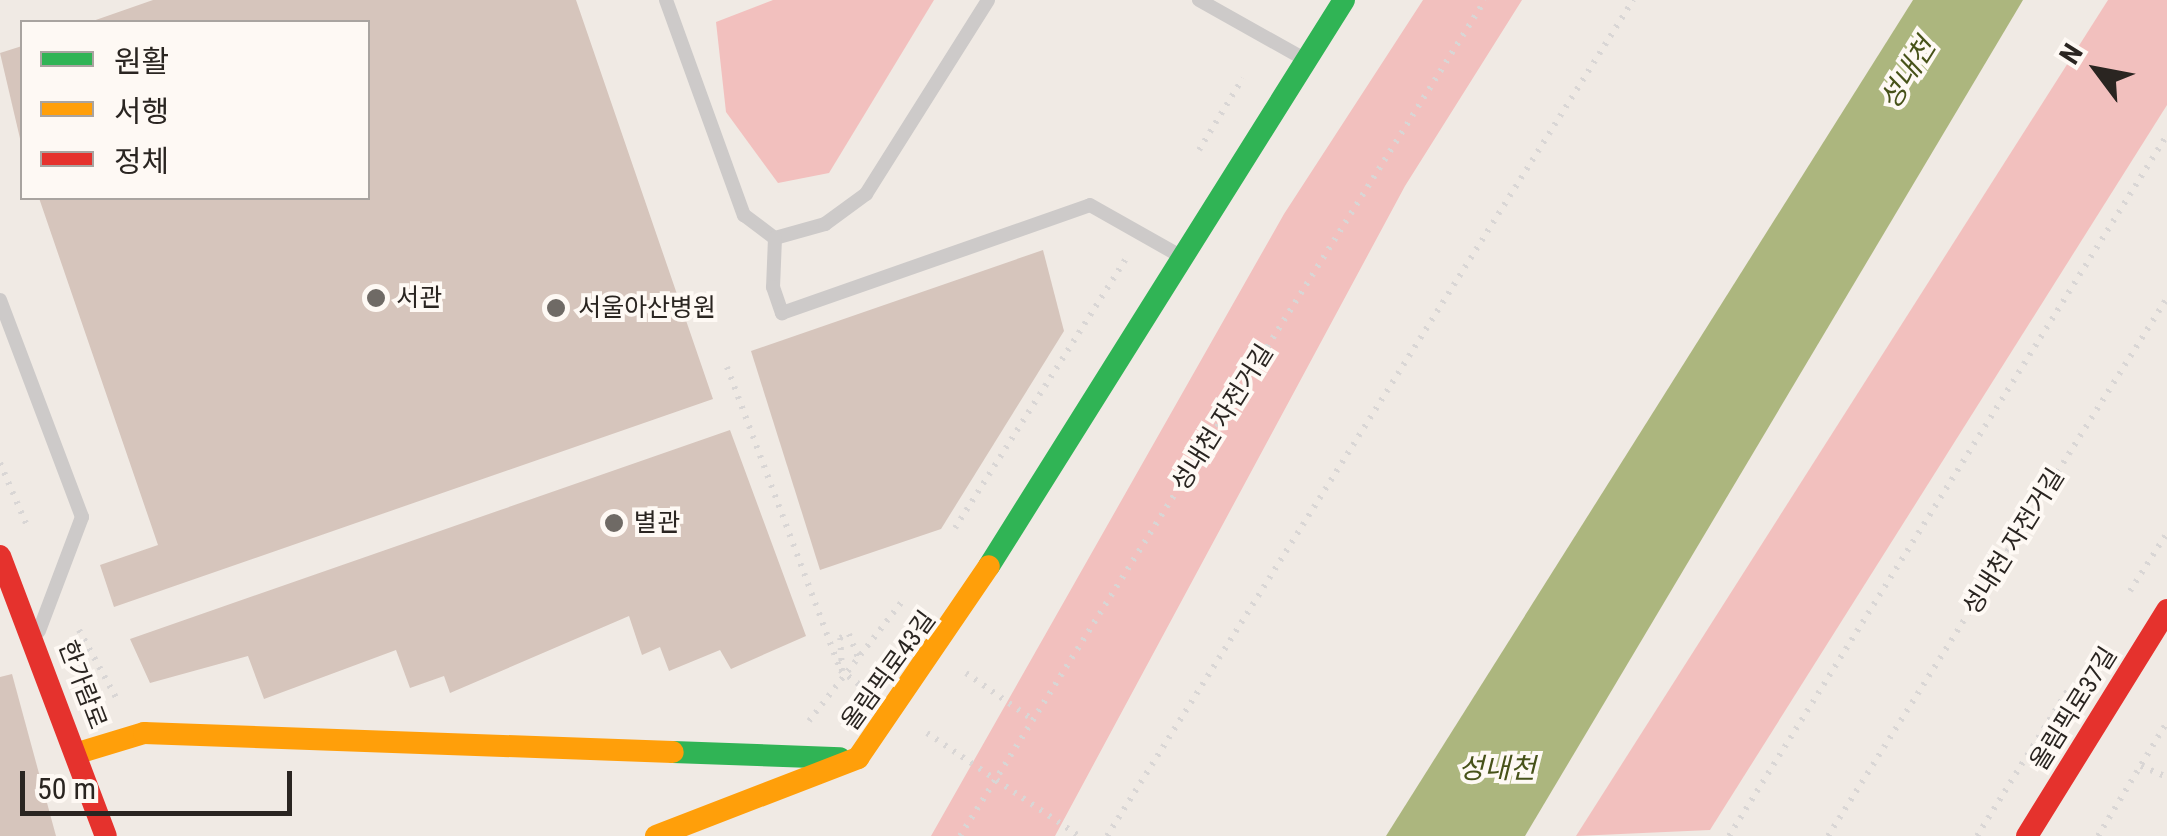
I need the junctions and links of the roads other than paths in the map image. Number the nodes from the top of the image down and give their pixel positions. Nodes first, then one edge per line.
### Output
1 (666, 0) edge
2 (988, 0) edge
3 (1199, 0) edge
4 (1344, 0) edge
5 (1306, 60) junction
6 (775, 238) junction
7 (1182, 257) junction
8 (0, 300) edge
9 (0, 556) edge
10 (2167, 610) edge
11 (35, 640) junction
12 (78, 753) junction
13 (858, 758) junction
14 (106, 836) edge
15 (656, 836) edge
16 (2027, 836) edge

1 - 6 lane
2 - 6 lane
3 - 5 lane
4 - 5 street, 올림픽로43길
5 - 7 street, 올림픽로43길
6 - 7 lane
7 - 13 street, 올림픽로43길
8 - 11 lane
9 - 11 street, 한가람로
10 - 16 street, 올림픽로37길
11 - 12 street, 한가람로
12 - 13 street, 올림픽로43길
12 - 14 street, 한가람로
13 - 15 street

